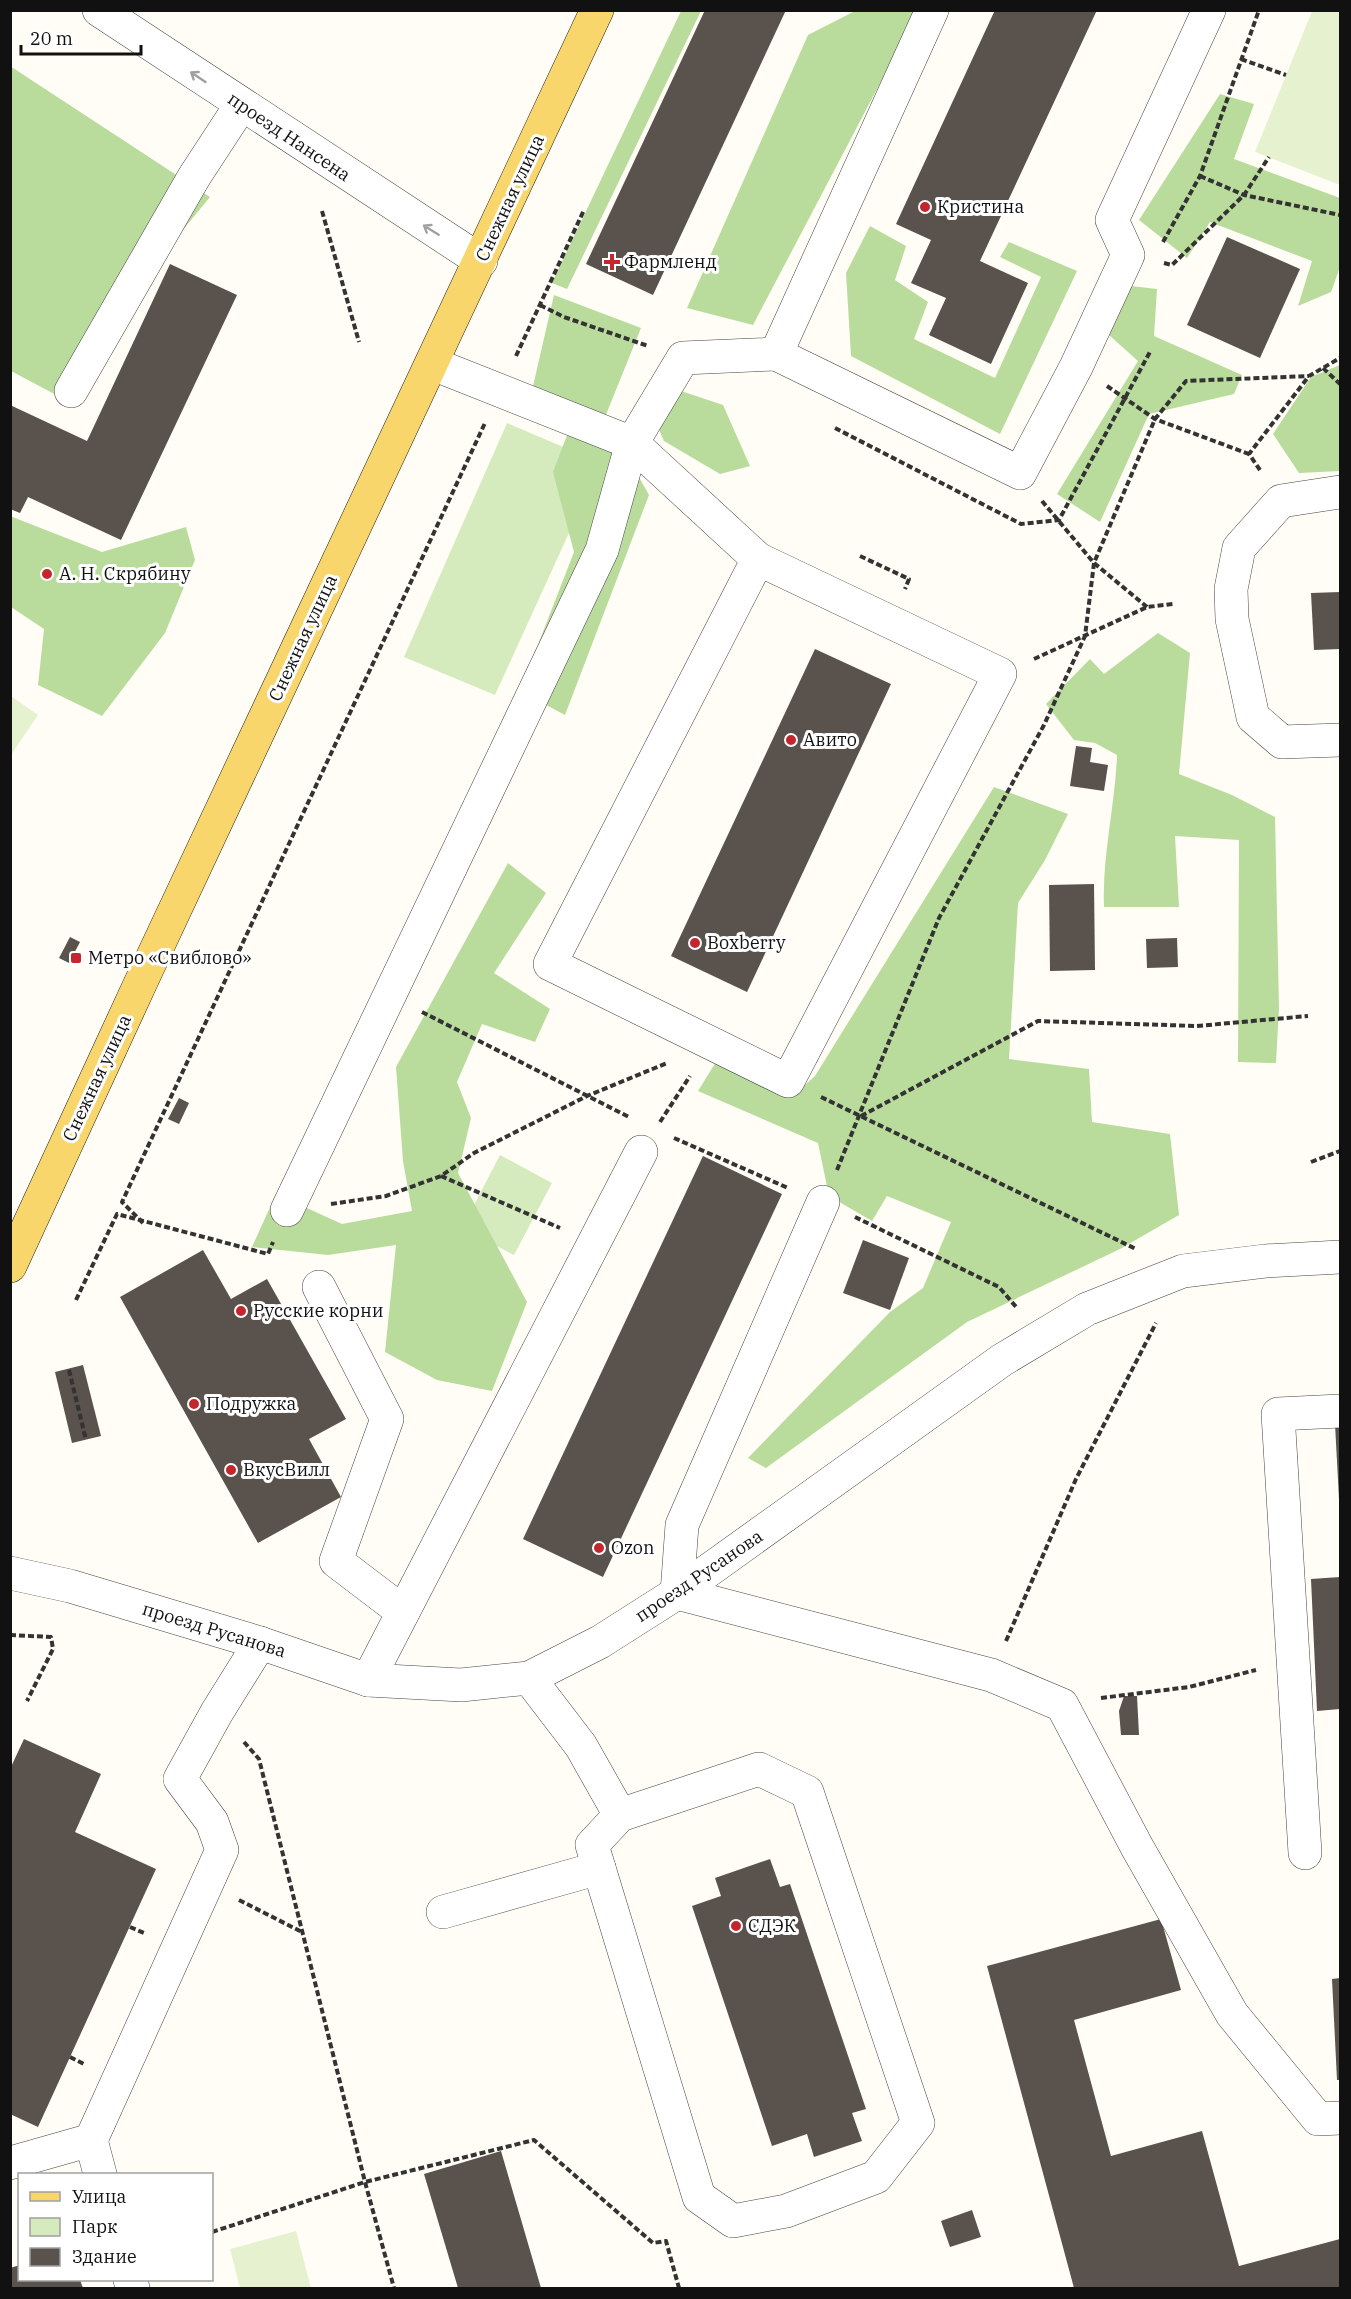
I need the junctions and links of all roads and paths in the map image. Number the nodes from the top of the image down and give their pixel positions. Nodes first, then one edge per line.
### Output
1 (99, 10) edge
2 (597, 10) edge
3 (932, 10) edge
4 (1209, 10) edge
5 (1259, 10) edge
6 (1241, 59) junction
7 (1286, 75) dead end
8 (241, 105) junction
9 (1269, 157) dead end
10 (1200, 176) junction
11 (1244, 195) junction
12 (584, 210) dead end
13 (322, 211) dead end
14 (1341, 215) edge
15 (1141, 258) junction
16 (481, 261) junction
17 (540, 305) junction
18 (359, 342) dead end
19 (776, 354) junction
20 (683, 358) junction
21 (1341, 358) edge
22 (433, 364) junction
23 (1076, 367) junction
24 (1323, 368) junction
25 (1309, 376) junction
26 (1341, 384) edge
27 (501, 389) junction
28 (71, 391) dead end
29 (1155, 419) junction
30 (632, 443) junction
31 (1249, 454) junction
32 (1020, 473) junction
33 (1341, 492) edge
34 (1281, 501) junction
35 (758, 560) junction
36 (1094, 563) junction
37 (1173, 604) dead end
38 (1146, 607) junction
39 (1085, 636) junction
40 (1000, 674) junction
41 (1341, 740) edge
42 (389, 995) junction
43 (1308, 1016) dead end
44 (711, 1045) junction
45 (788, 1081) junction
46 (587, 1096) junction
47 (861, 1116) junction
48 (649, 1141) junction
49 (1341, 1151) edge
50 (1311, 1162) dead end
51 (441, 1176) junction
52 (823, 1202) junction
53 (287, 1210) junction
54 (143, 1223) junction
55 (594, 1243) junction
56 (1341, 1257) edge
57 (10, 1266) edge
58 (1183, 1271) junction
59 (319, 1287) dead end
60 (76, 1300) dead end
61 (1042, 1336) junction
62 (69, 1370) dead end
63 (1341, 1411) edge
64 (86, 1440) dead end
65 (10, 1573) edge
66 (677, 1593) junction
67 (403, 1611) junction
68 (10, 1635) edge
69 (260, 1643) junction
70 (1293, 1660) junction
71 (991, 1675) junction
72 (530, 1678) junction
73 (368, 1680) junction
74 (27, 1701) dead end
75 (1062, 1705) junction
76 (217, 1712) junction
77 (620, 1815) junction
78 (1305, 1852) dead end
79 (599, 1868) junction
80 (207, 1883) junction
81 (443, 1912) dead end
82 (303, 1932) junction
83 (1341, 2118) edge
84 (91, 2140) junction
85 (10, 2163) edge
86 (99, 2173) edge
87 (364, 2182) junction
88 (213, 2232) edge
89 (394, 2289) edge
90 (679, 2289) edge

8 -> 1 street, проезд Нансена
2 - 16 main road, Снежная улица
3 - 19 street
4 - 15 street
5 - 6 path
6 - 7 path
6 - 10 path
16 -> 8 street, проезд Нансена
8 - 28 street
9 - 11 path
10 - 11 path
10 - 15 path
11 - 14 path
11 - 15 path
12 - 17 path
13 - 18 path
15 - 23 street
16 - 22 main road, Снежная улица
17 - 20 path
17 - 27 path
19 - 20 street
19 - 32 street
20 - 30 street
21 - 24 path
22 - 27 street
22 - 57 main road, Снежная улица
23 - 29 path
23 - 32 street
24 - 25 path
24 - 26 path
25 - 29 path
25 - 31 path
27 - 30 street
27 - 54 path
29 - 31 path
29 - 36 path
30 - 35 street
30 - 42 street
31 - 34 path
32 - 36 path
33 - 34 street
34 - 41 street
35 - 40 street
35 - 44 street
36 - 38 path
36 - 39 path
37 - 38 path
38 - 39 path
39 - 40 path
39 - 47 path
40 - 45 street
42 - 46 path
42 - 53 street
43 - 47 path
44 - 45 street
44 - 46 path
44 - 48 path
45 - 47 path
46 - 48 path
46 - 51 path
47 - 52 path
47 - 58 path
48 - 52 path
48 - 55 street
49 - 50 path
51 - 53 path
51 - 55 path
52 - 61 path
52 - 66 street
53 - 54 path
54 - 60 path
55 - 67 street
56 - 58 street, проезд Русанова
58 - 61 street, проезд Русанова
58 - 71 path
59 - 67 street
61 - 66 street, проезд Русанова
62 - 64 path
63 - 70 street
65 - 69 street, проезд Русанова
66 - 71 street
66 - 72 street, проезд Русанова
67 - 73 street
68 - 74 path
69 - 73 street, проезд Русанова
69 - 76 street
70 - 75 path
70 - 78 street
71 - 75 street
72 - 73 street, проезд Русанова
72 - 77 street
75 - 83 street
76 - 80 street
76 - 82 path
77 - 79 street
77 - 79 street
79 - 81 street
80 - 82 path
80 - 84 street
82 - 87 path
84 - 85 street
84 - 86 street
87 - 88 path
87 - 89 path
87 - 90 path

